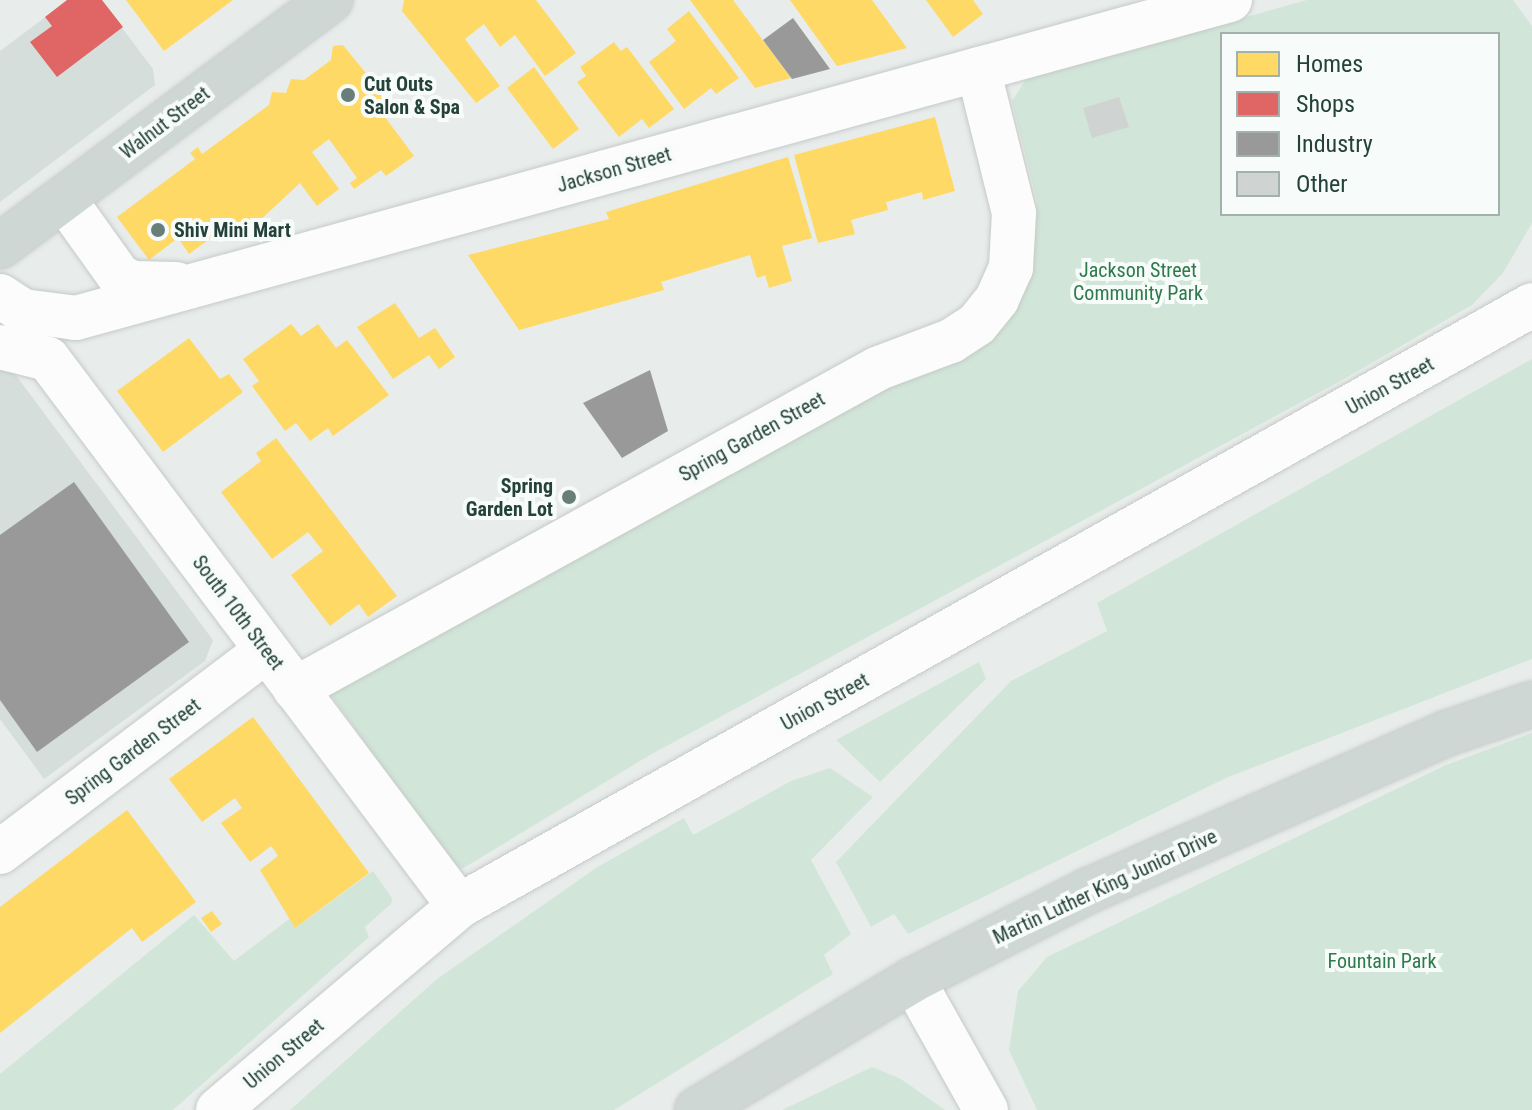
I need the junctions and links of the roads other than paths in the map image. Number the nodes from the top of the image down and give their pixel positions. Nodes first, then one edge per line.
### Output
1 (330, 0) edge
2 (1230, 0) edge
3 (978, 69) junction
4 (64, 199) junction
5 (0, 246) edge
6 (1532, 273) edge
7 (202, 284) junction
8 (0, 296) edge
9 (1532, 305) edge
10 (76, 318) junction
11 (1466, 344) junction
12 (0, 347) edge
13 (48, 359) junction
14 (266, 651) junction
15 (295, 689) junction
16 (1532, 704) edge
17 (0, 852) edge
18 (459, 906) junction
19 (913, 980) junction
20 (218, 1110) edge
21 (697, 1110) edge
22 (986, 1110) edge

1 - 4 main road, Walnut Street
2 - 3 street, Jackson Street
3 - 7 street, Jackson Street
3 - 15 street, Spring Garden Street
4 - 5 main road, Walnut Street
4 - 7 street
6 - 11 street, Union Street
7 - 10 street, Jackson Street
8 - 10 street, Jackson Street
9 - 11 street, Union Street
10 - 13 street
11 - 18 street, Union Street
12 - 13 street
13 - 14 street, South 10th Street
14 - 15 street, South 10th Street
14 - 17 street, Spring Garden Street
15 - 18 street, South 10th Street
16 - 19 main road, Martin Luther King Junior Drive
18 - 20 street, Union Street
19 - 21 main road, Martin Luther King Junior Drive
19 - 22 street

